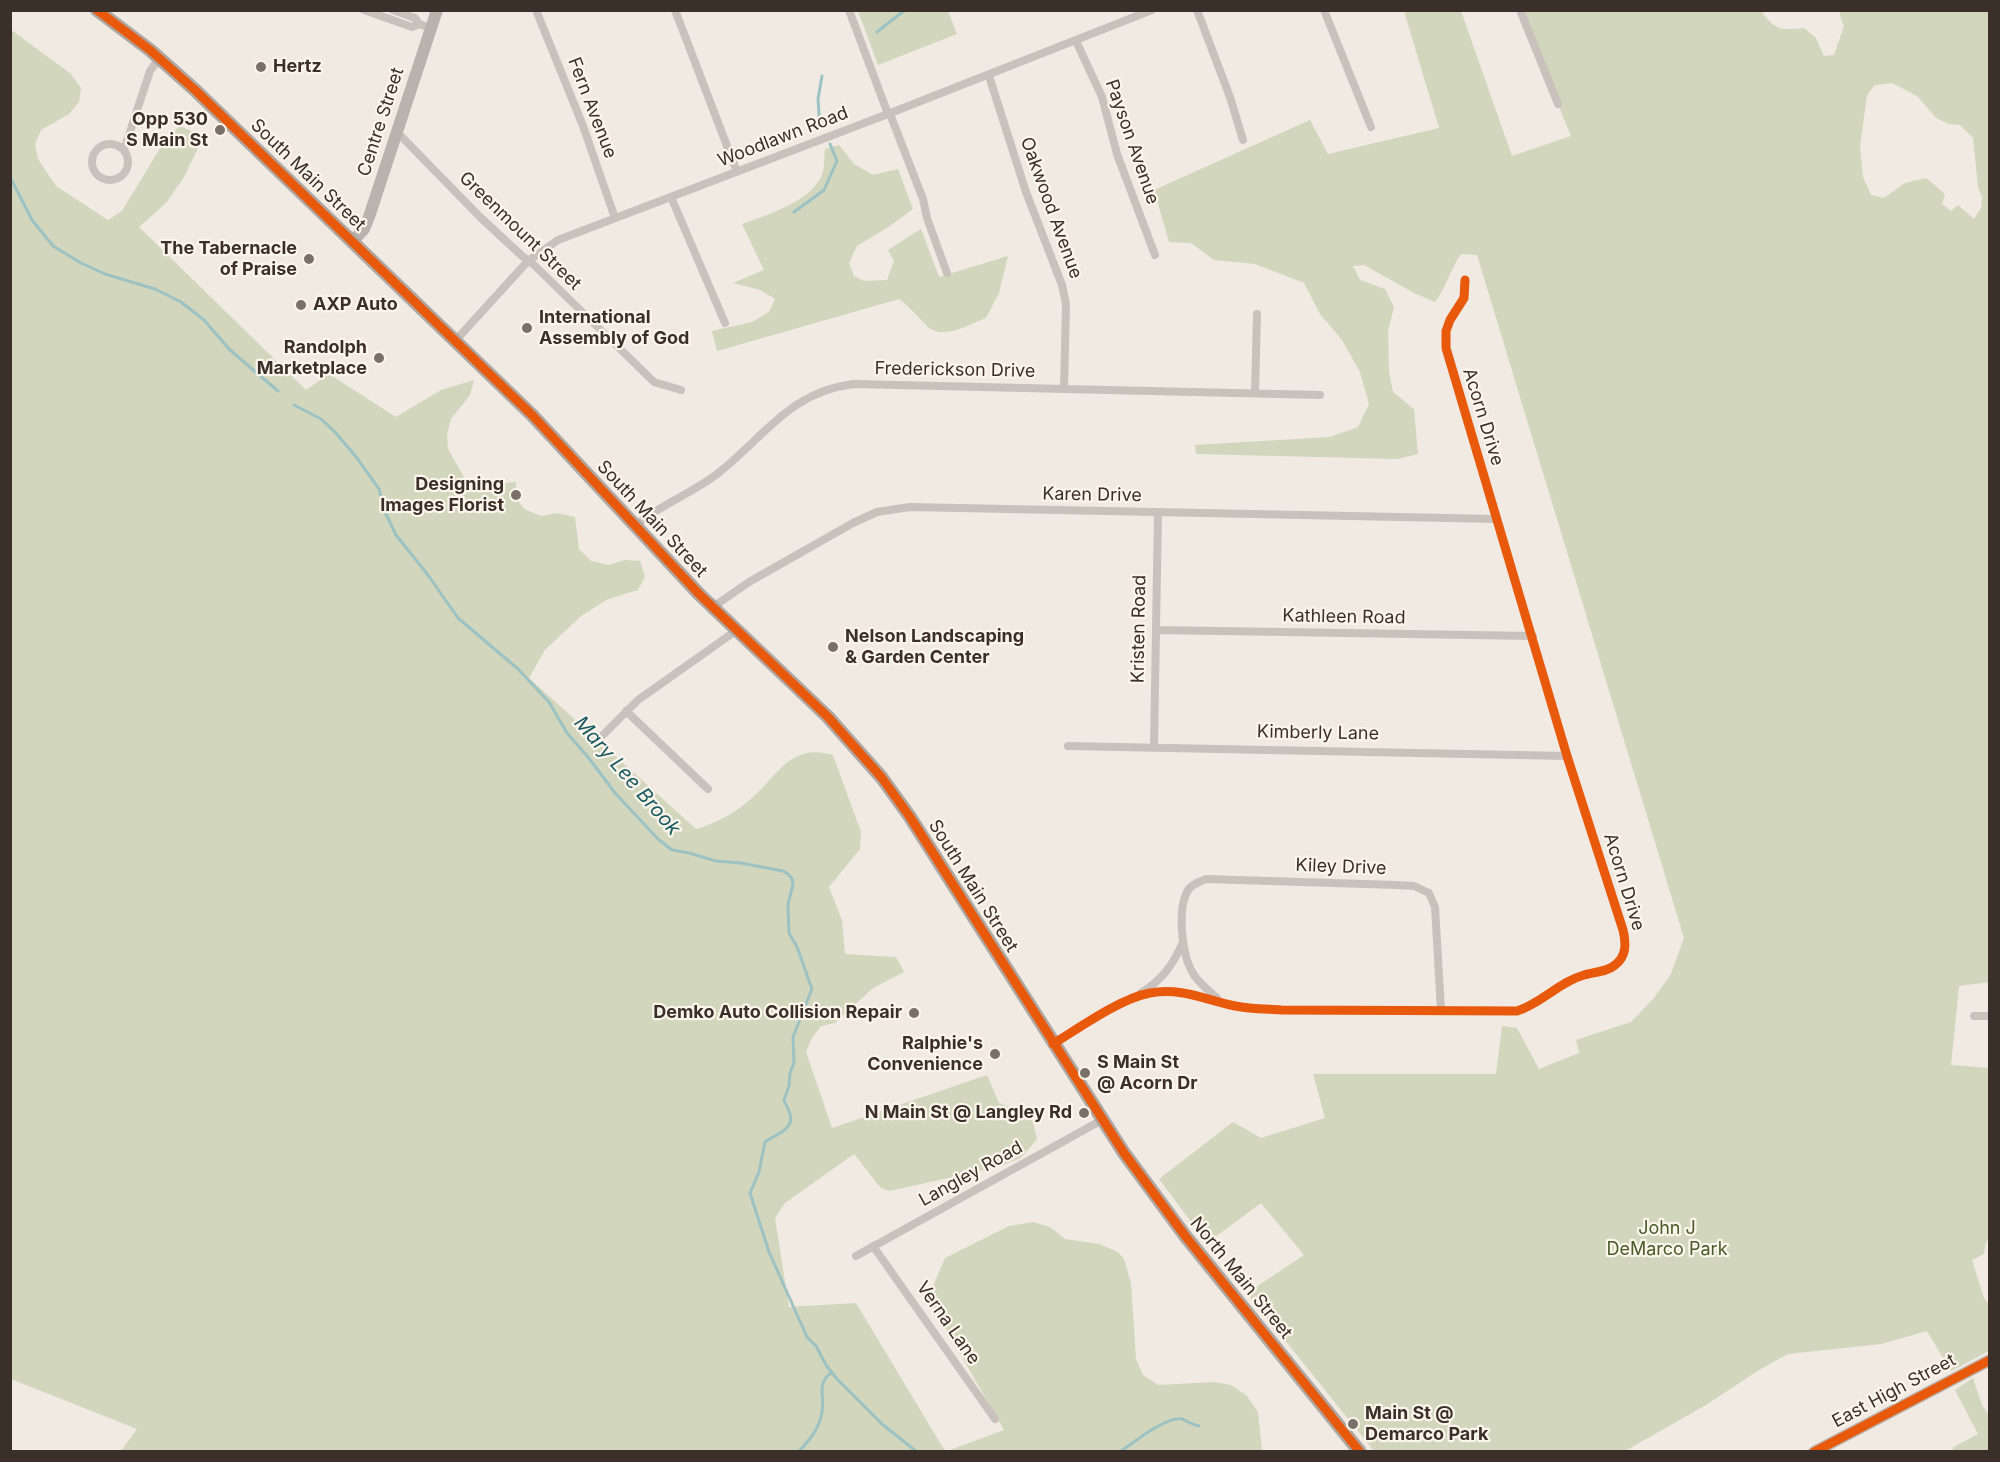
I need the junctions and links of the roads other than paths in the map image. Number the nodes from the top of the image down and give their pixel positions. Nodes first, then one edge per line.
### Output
1 (97, 10) edge
2 (364, 10) edge
3 (393, 10) edge
4 (437, 10) edge
5 (536, 10) edge
6 (675, 10) edge
7 (849, 10) edge
8 (1152, 10) edge
9 (1197, 10) edge
10 (1324, 10) edge
11 (1520, 10) edge
12 (425, 26) junction
13 (1076, 41) junction
14 (159, 57) junction
15 (989, 76) junction
16 (1558, 104) dead end
17 (889, 114) junction
18 (1371, 127) dead end
19 (397, 132) junction
20 (1243, 140) dead end
21 (124, 150) junction
22 (737, 172) junction
23 (671, 197) junction
24 (615, 218) junction
25 (353, 241) junction
26 (1155, 255) dead end
27 (528, 261) junction
28 (947, 273) dead end
29 (1465, 280) dead end
30 (1257, 314) dead end
31 (725, 323) dead end
32 (456, 340) junction
33 (1064, 389) junction
34 (681, 390) dead end
35 (1255, 393) junction
36 (1320, 394) dead end
37 (1158, 513) junction
38 (1496, 519) junction
39 (635, 526) junction
40 (712, 607) junction
41 (737, 630) junction
42 (1156, 630) junction
43 (1533, 636) junction
44 (626, 711) junction
45 (600, 738) dead end
46 (1068, 746) dead end
47 (1154, 746) junction
48 (1567, 756) junction
49 (708, 789) dead end
50 (1183, 941) junction
51 (1133, 998) junction
52 (1221, 1001) junction
53 (1441, 1010) junction
54 (1974, 1016) dead end
55 (1989, 1016) edge
56 (1053, 1044) junction
57 (1102, 1120) junction
58 (873, 1246) junction
59 (856, 1256) dead end
60 (1989, 1360) edge
61 (995, 1419) dead end
62 (1360, 1452) edge
63 (1814, 1452) edge

1 - 14 main road, South Main Street
2 - 12 street
3 - 12 street
4 - 12 main road, Centre Street
5 - 24 street, Fern Avenue
6 - 22 street
7 - 17 street
8 - 13 street, Woodlawn Road
9 - 20 street
10 - 18 street
11 - 16 street
12 - 19 main road, Centre Street
13 - 15 street, Woodlawn Road
13 - 26 street, Payson Avenue
14 - 21 street
14 - 25 main road, South Main Street
15 - 17 street, Woodlawn Road
15 - 33 street, Oakwood Avenue
17 - 22 street, Woodlawn Road
17 - 28 street
19 - 25 main road, Centre Street
19 - 27 street, Greenmount Street
21 - 21 street
22 - 23 street, Woodlawn Road
23 - 24 street, Woodlawn Road
23 - 31 street
24 - 27 street, Woodlawn Road
25 - 32 main road, South Main Street
27 - 32 street, Woodlawn Road
27 - 34 street, Greenmount Street
29 - 38 street, Acorn Drive
30 - 35 street
32 - 39 main road, South Main Street
33 - 35 street, Frederickson Drive
33 - 39 street, Frederickson Drive
35 - 36 street, Frederickson Drive
37 - 38 street, Karen Drive
37 - 40 street, Karen Drive
37 - 42 street, Kristen Road
38 - 43 street, Acorn Drive
39 - 40 main road, South Main Street
40 - 41 main road, South Main Street
41 - 44 street
41 - 56 main road, South Main Street
42 - 43 street, Kathleen Road
42 - 47 street, Kristen Road
43 - 48 street, Acorn Drive
44 - 45 street
44 - 49 street
46 - 47 street, Kimberly Lane
47 - 48 street, Kimberly Lane
48 - 53 street, Acorn Drive
50 - 51 street, Kiley Drive
50 - 52 street, Kiley Drive
50 - 53 street, Kiley Drive
51 - 52 street, Acorn Drive
51 - 56 street, Acorn Drive
52 - 53 street, Acorn Drive
54 - 55 street
56 - 57 main road, South Main Street
57 - 58 street, Langley Road
57 - 62 main road, North Main Street
58 - 59 street, Langley Road
58 - 61 street, Verna Lane
60 - 63 main road, East High Street

